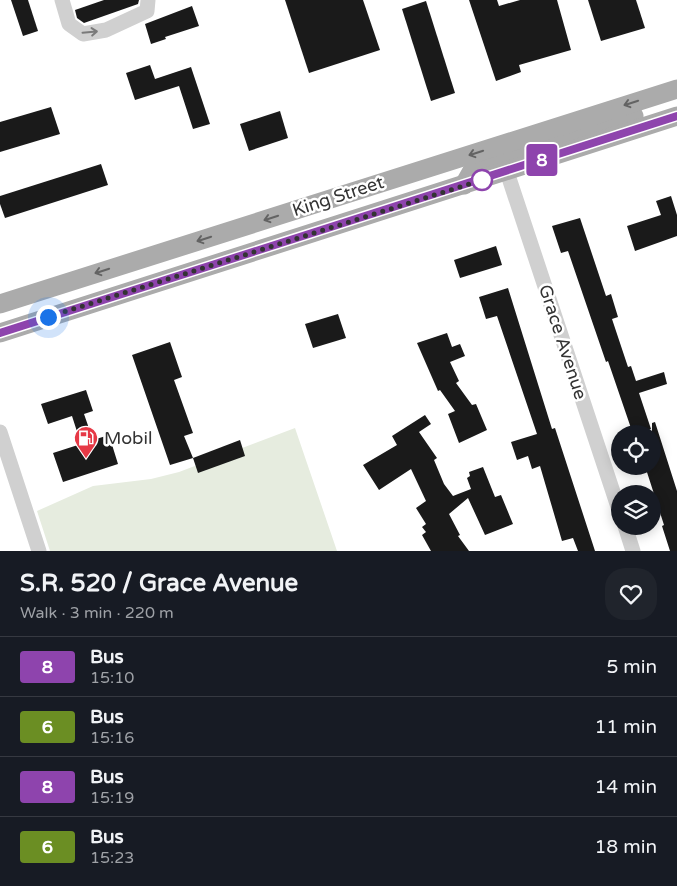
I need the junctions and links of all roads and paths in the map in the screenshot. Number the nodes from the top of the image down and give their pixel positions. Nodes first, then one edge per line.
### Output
1 (62, 0) edge
2 (148, 0) edge
3 (677, 89) edge
4 (677, 102) edge
5 (677, 116) edge
6 (507, 172) junction
7 (464, 185) junction
8 (0, 304) edge
9 (0, 333) edge
10 (0, 432) edge
11 (7, 478) edge
12 (611, 486) edge
13 (627, 535) edge
14 (39, 551) edge
15 (633, 551) edge

1 -> 2 street
3 -> 8 main road, King Street
4 - 7 main road
5 - 6 main road, King Street
6 - 7 main road, King Street
6 - 12 street, Grace Avenue
7 - 9 main road, King Street
10 - 11 street
11 - 14 street
13 - 15 street

